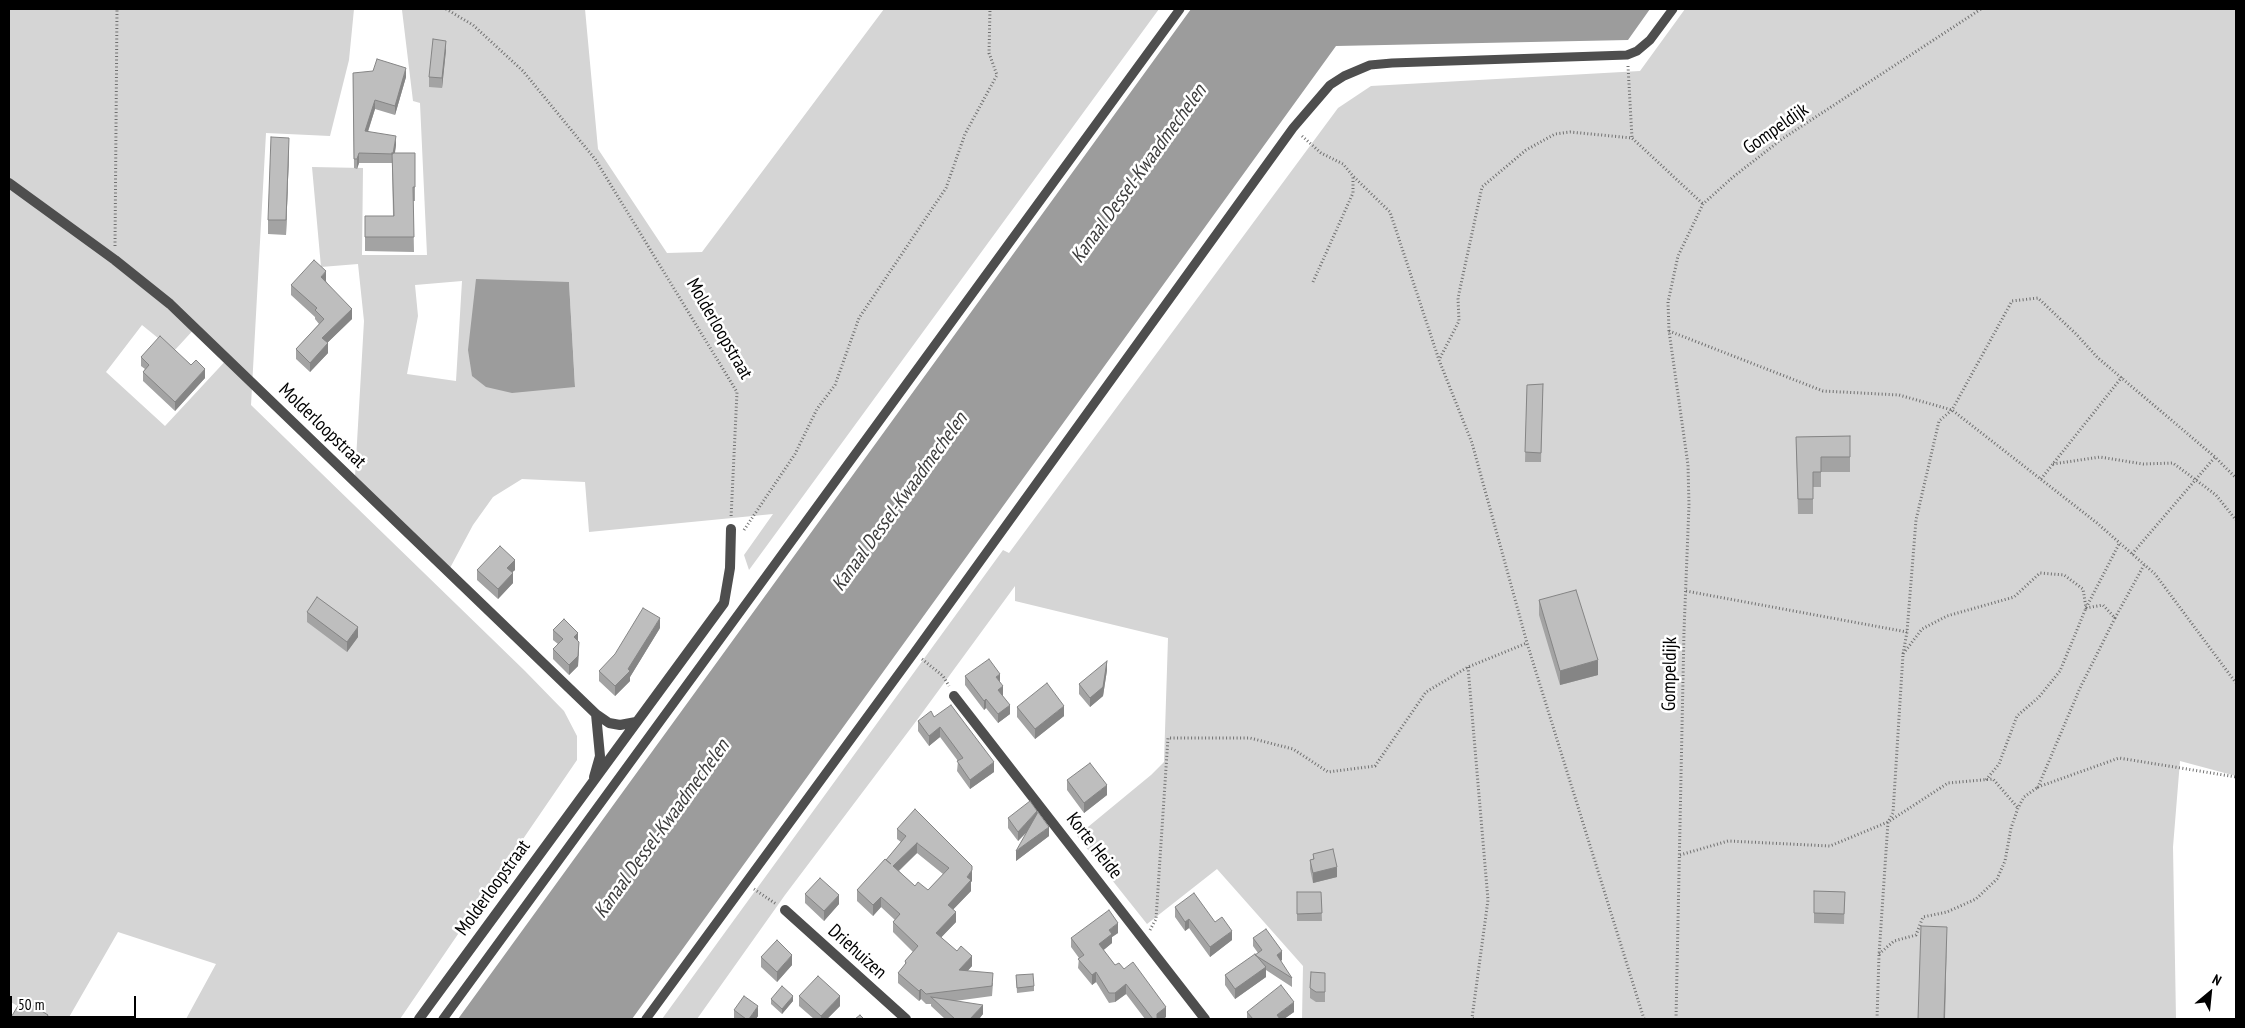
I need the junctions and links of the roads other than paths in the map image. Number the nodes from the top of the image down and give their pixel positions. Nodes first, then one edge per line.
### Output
1 (1180, 9) edge
2 (1673, 9) edge
3 (9, 183) edge
4 (731, 529) road end
5 (954, 696) road end
6 (596, 714) junction
7 (636, 722) junction
8 (594, 777) junction
9 (784, 910) road end
10 (419, 1019) edge
11 (443, 1019) edge
12 (646, 1019) edge
13 (906, 1019) edge
14 (1205, 1019) edge

1 - 11 lane
2 - 12 lane
3 - 6 street, Molderloopstraat
4 - 7 street, Molderloopstraat
5 - 14 street, Korte Heide
6 - 7 street, Molderloopstraat
6 - 8 street, Molderloopstraat
7 - 8 street, Molderloopstraat
8 - 10 street, Molderloopstraat
9 - 13 street, Driehuizen

